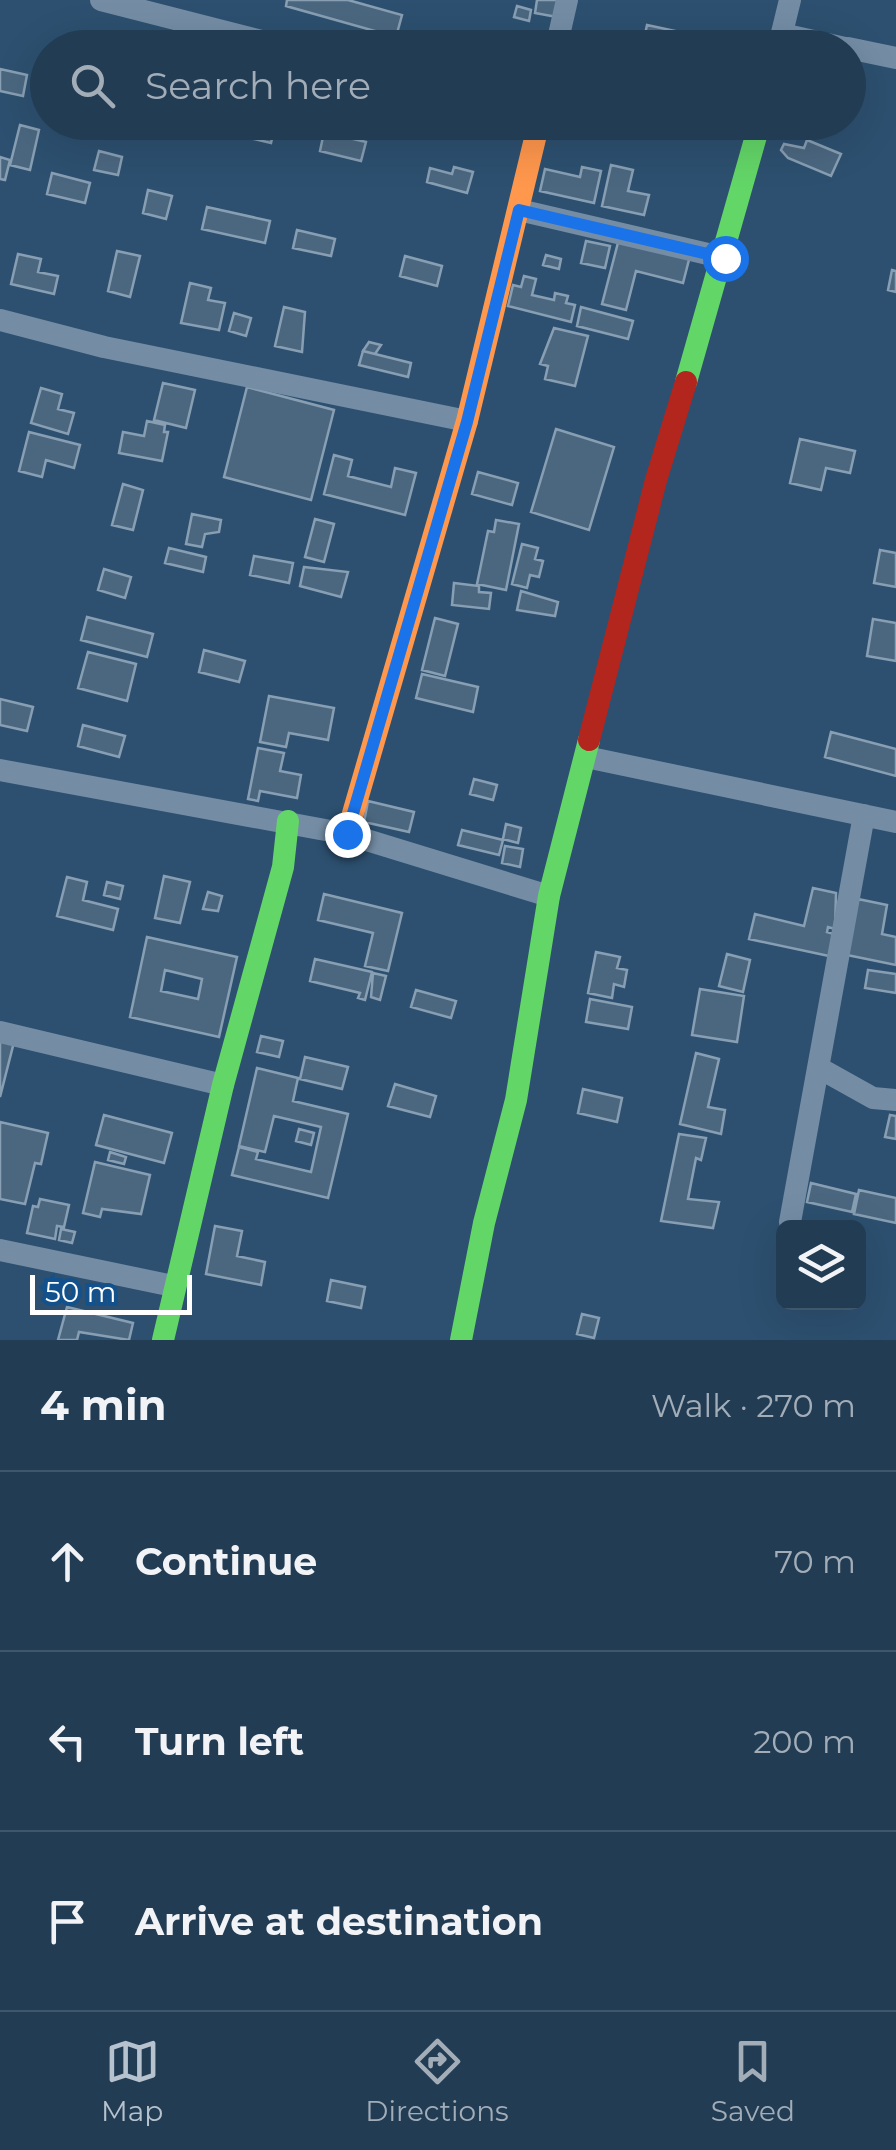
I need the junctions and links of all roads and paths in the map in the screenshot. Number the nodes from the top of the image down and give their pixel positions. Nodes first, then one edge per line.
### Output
1 (100, 0) edge
2 (567, 0) edge
3 (790, 0) edge
4 (218, 30) edge
5 (560, 30) edge
6 (783, 30) edge
7 (866, 52) edge
8 (896, 58) edge
9 (536, 140) edge
10 (755, 140) edge
11 (519, 210) junction
12 (725, 258) junction
13 (0, 320) edge
14 (467, 422) junction
15 (586, 757) junction
16 (0, 770) edge
17 (864, 816) junction
18 (288, 820) junction
19 (896, 822) edge
20 (347, 834) junction
21 (549, 896) junction
22 (0, 1032) edge
23 (821, 1069) junction
24 (224, 1085) junction
25 (896, 1100) edge
26 (790, 1220) edge
27 (0, 1250) edge
28 (174, 1286) junction
29 (162, 1340) edge
30 (460, 1340) edge

1 - 4 street
2 - 5 street
3 - 6 street
7 - 8 street
9 - 11 street
10 - 12 street
11 - 12 street
11 - 14 street
12 - 15 street
13 - 14 street
14 - 20 street
15 - 17 street
15 - 21 street
16 - 18 street
17 - 19 street
17 - 23 street
18 - 20 street
18 - 24 street
20 - 21 street
21 - 30 street
22 - 24 street
23 - 25 street
23 - 26 street
24 - 28 street
27 - 28 street
28 - 29 street

